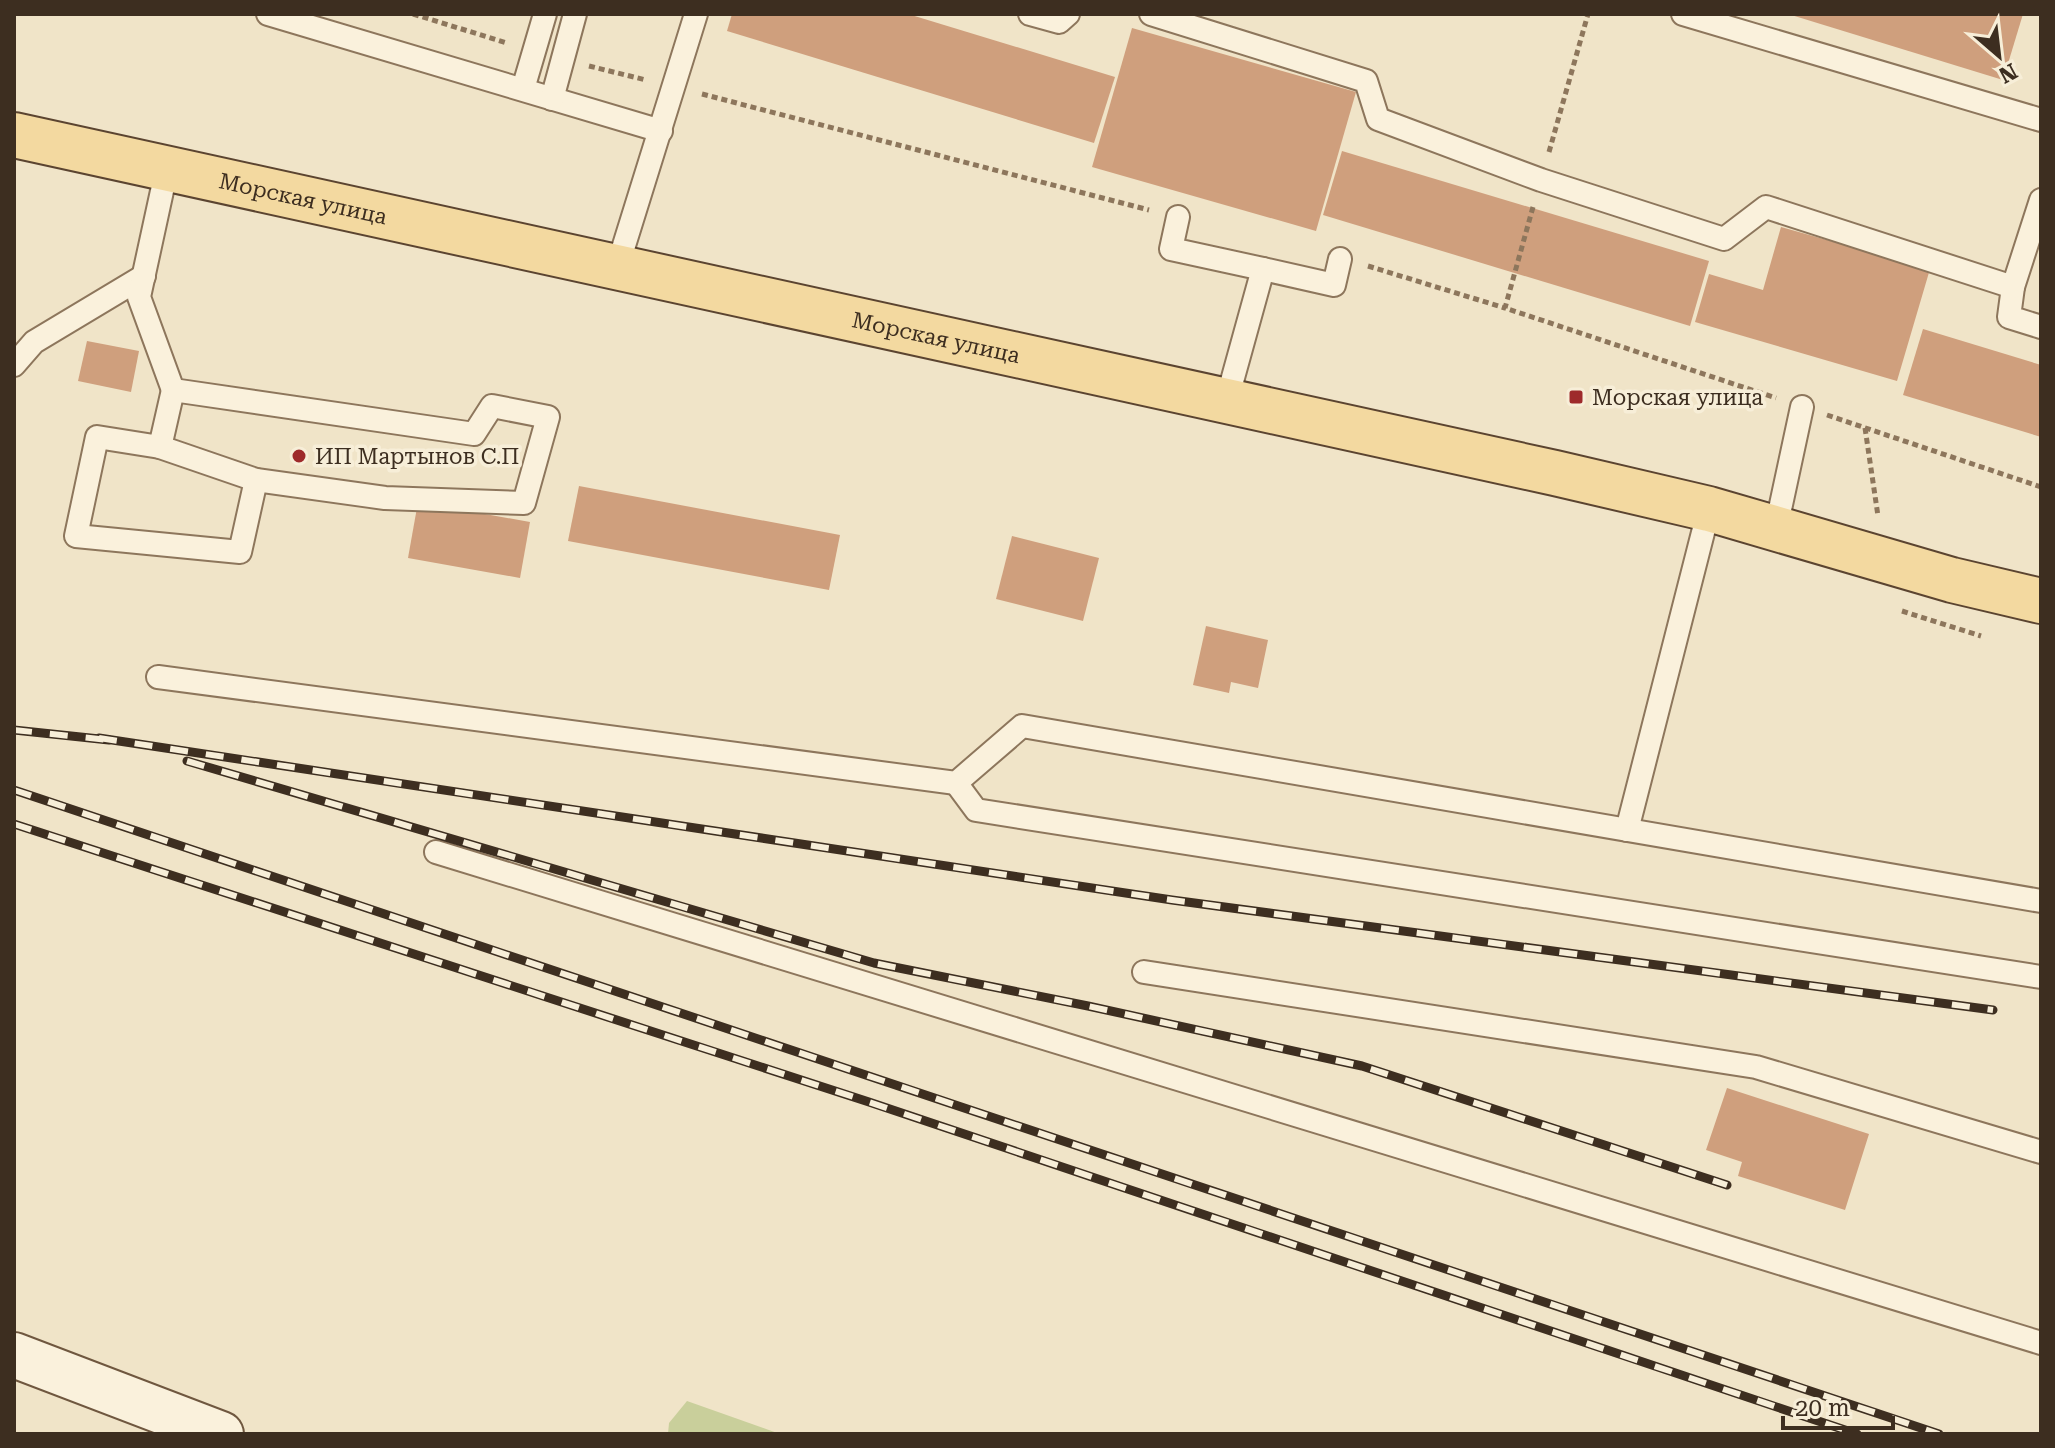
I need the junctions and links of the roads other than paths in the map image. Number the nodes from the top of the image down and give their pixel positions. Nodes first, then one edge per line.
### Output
1 (268, 14) edge
2 (545, 14) edge
3 (575, 14) edge
4 (696, 14) edge
5 (1030, 14) edge
6 (1068, 14) edge
7 (1151, 14) edge
8 (1683, 14) edge
9 (523, 89) junction
10 (552, 99) junction
11 (2041, 120) edge
12 (661, 131) junction
13 (14, 135) edge
14 (167, 168) junction
15 (2041, 200) edge
16 (1178, 217) road end
17 (1340, 259) road end
18 (617, 268) junction
19 (1263, 269) junction
20 (144, 276) junction
21 (2013, 287) junction
22 (2041, 327) edge
23 (14, 365) edge
24 (173, 390) junction
25 (1226, 403) junction
26 (1802, 407) road end
27 (160, 447) junction
28 (256, 480) junction
29 (1709, 509) junction
30 (1776, 528) junction
31 (2041, 601) edge
32 (158, 677) dead end
33 (956, 783) junction
34 (1627, 830) junction
35 (436, 852) dead end
36 (2041, 901) edge
37 (1144, 972) dead end
38 (2041, 977) edge
39 (2041, 1152) edge
40 (2041, 1343) edge
41 (14, 1355) edge
42 (221, 1434) edge

1 - 9 lane
2 - 9 lane
3 - 10 lane
4 - 12 lane
5 - 6 lane
7 - 21 lane
8 - 11 lane
9 - 10 lane
10 - 12 lane
12 - 18 lane
13 - 14 main road, Морская улица
14 - 18 main road, Морская улица
14 - 20 lane
15 - 21 lane
16 - 19 lane
17 - 19 lane
18 - 25 main road, Морская улица
19 - 25 lane
20 - 23 lane
20 - 24 lane
21 - 22 lane
24 - 27 lane
24 - 28 lane
25 - 29 main road, Морская улица
26 - 30 lane
27 - 28 lane
27 - 28 lane
29 - 30 main road, Морская улица
29 - 34 lane
30 - 31 main road, Морская улица
32 - 33 lane
33 - 34 lane
33 - 38 lane
34 - 36 lane
35 - 40 lane
37 - 39 lane
41 - 42 main road

